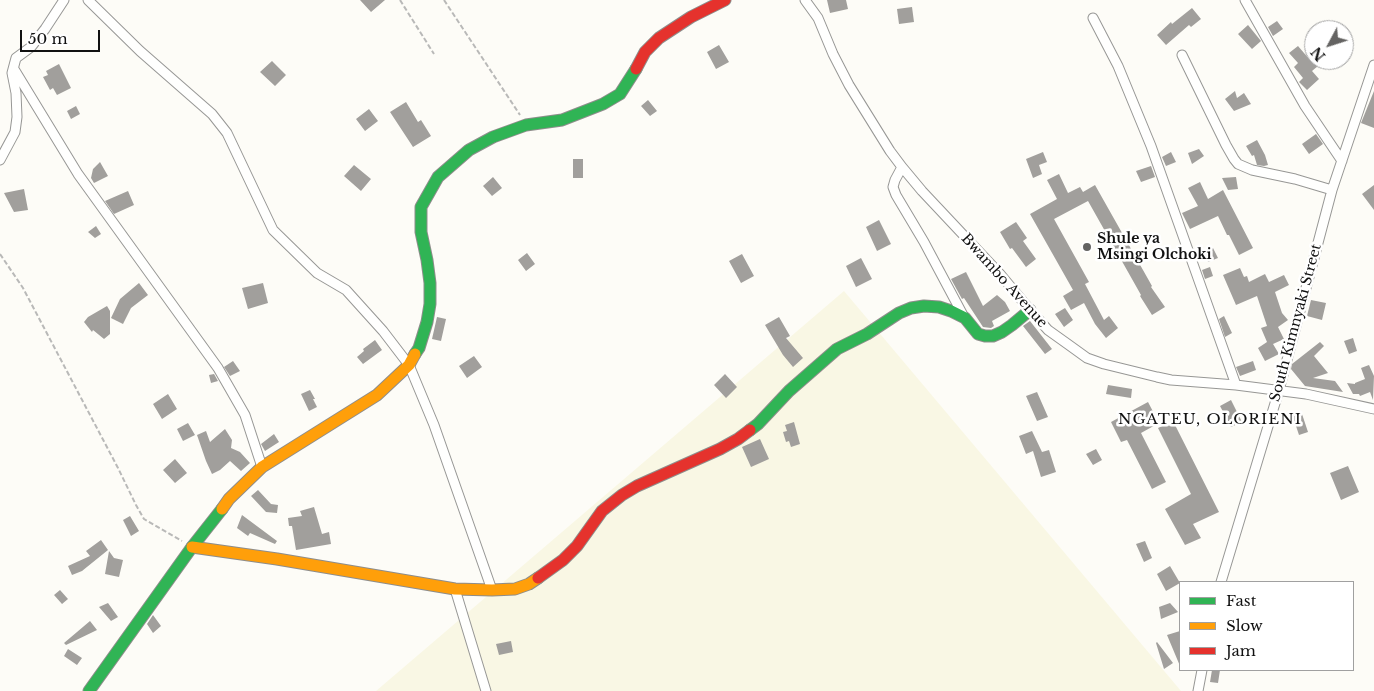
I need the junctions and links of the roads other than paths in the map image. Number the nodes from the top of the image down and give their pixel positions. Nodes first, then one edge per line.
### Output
1 (64, 0) edge
2 (88, 0) edge
3 (725, 0) edge
4 (805, 0) edge
5 (1245, 0) edge
6 (1094, 18) dead end
7 (1182, 55) dead end
8 (1374, 65) edge
9 (14, 69) junction
10 (0, 160) edge
11 (1342, 161) junction
12 (902, 167) junction
13 (1332, 190) junction
14 (1030, 310) junction
15 (965, 318) junction
16 (409, 365) junction
17 (1236, 385) junction
18 (1278, 390) junction
19 (1374, 409) edge
20 (262, 467) junction
21 (192, 547) junction
22 (1221, 581) edge
23 (455, 589) junction
24 (492, 590) junction
25 (1202, 671) edge
26 (89, 691) edge
27 (486, 691) edge
28 (1198, 691) edge

1 - 9 street
2 - 16 street
3 - 16 street
4 - 12 street, Bwambo Avenue
5 - 11 street
6 - 17 street
7 - 13 street
8 - 11 street, South Kimnyaki Street
9 - 10 street
9 - 20 street
11 - 13 street, South Kimnyaki Street
12 - 14 street, Bwambo Avenue
12 - 15 street
13 - 18 street, South Kimnyaki Street
14 - 15 street
14 - 17 street, Bwambo Avenue
15 - 24 street
16 - 20 street
16 - 24 street
17 - 18 street, Bwambo Avenue
18 - 19 street, Bwambo Avenue
18 - 22 street, South Kimnyaki Street
20 - 21 street
21 - 23 street
21 - 26 street
23 - 24 street
23 - 27 street
25 - 28 street

